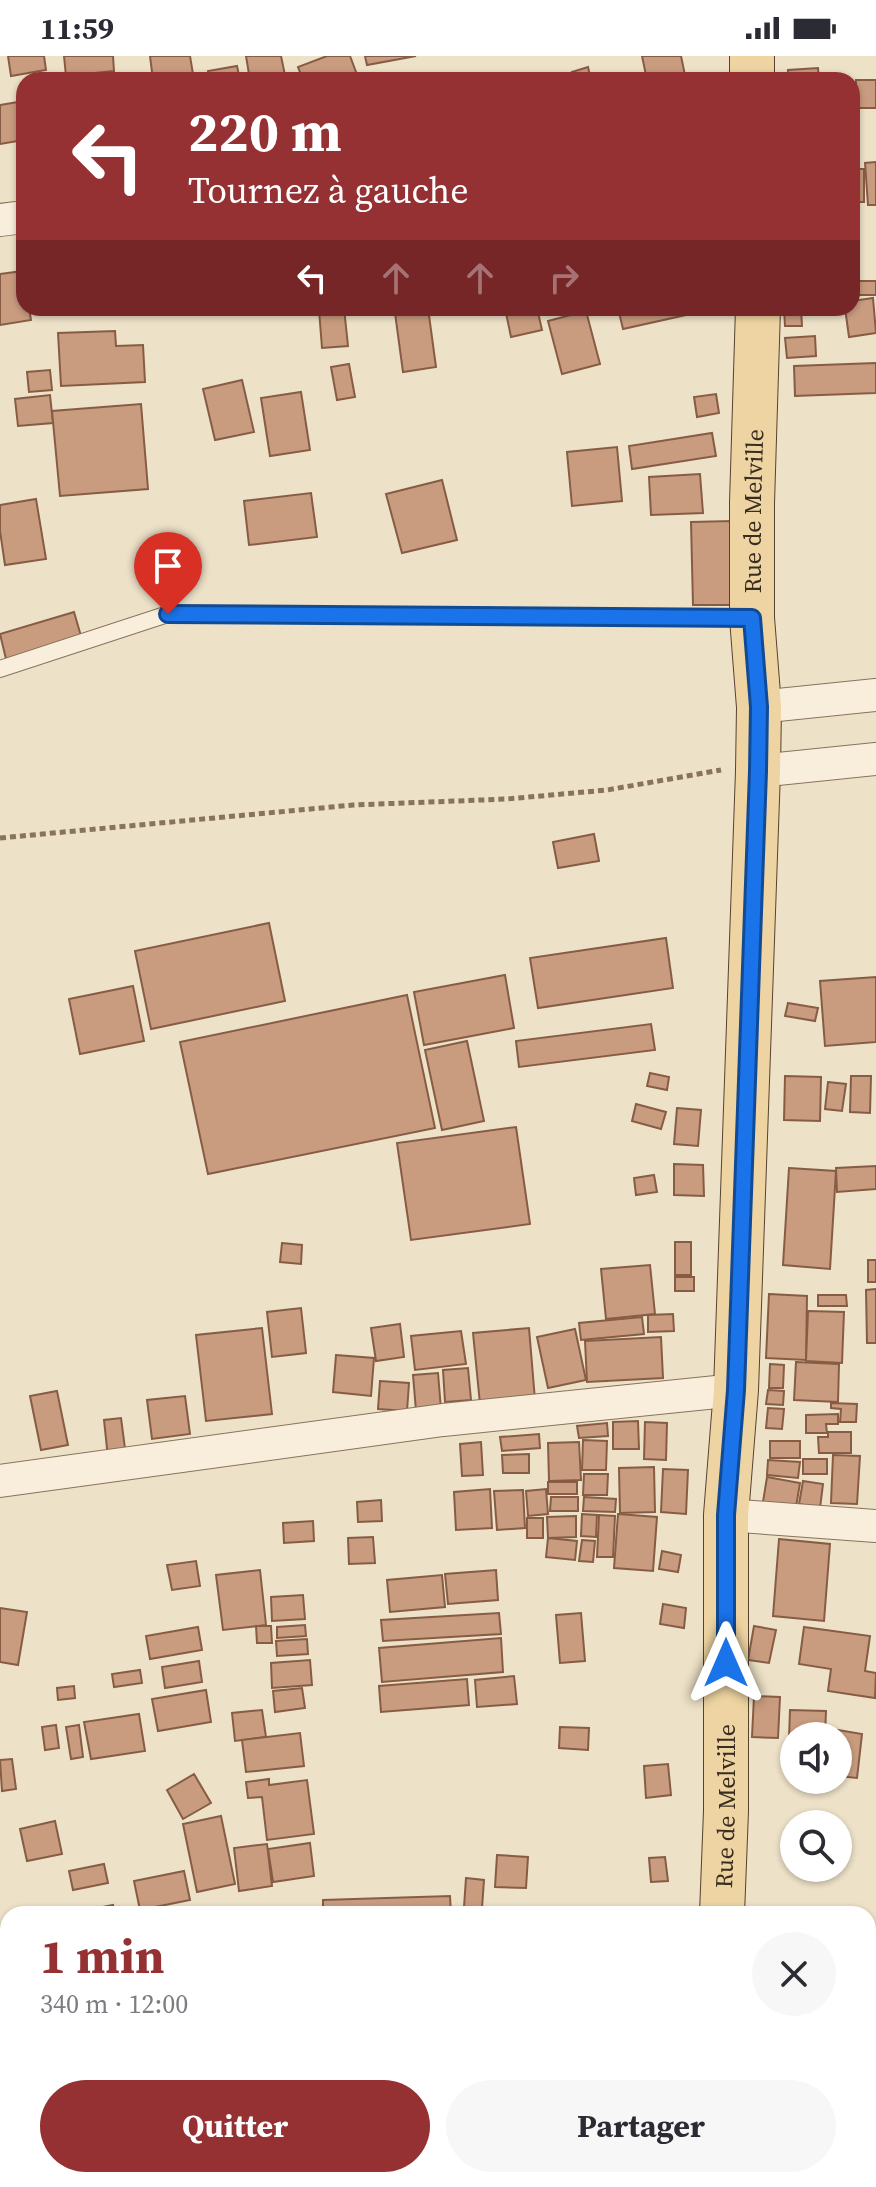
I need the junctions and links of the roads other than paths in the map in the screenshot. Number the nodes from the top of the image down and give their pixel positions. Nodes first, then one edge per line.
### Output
1 (758, 316) edge
2 (752, 618) junction
3 (0, 669) edge
4 (876, 695) edge
5 (759, 707) junction
6 (876, 759) edge
7 (758, 771) junction
8 (736, 1390) junction
9 (0, 1481) edge
10 (726, 1515) junction
11 (876, 1526) edge
12 (722, 1906) edge

1 - 2 main road, Rue de Melville
2 - 3 lane
2 - 5 main road, Rue de Melville
4 - 5 street
5 - 7 main road, Rue de Melville
6 - 7 street
7 - 8 main road, Rue de Melville
8 - 9 street
8 - 10 main road, Rue de Melville
10 - 11 street
10 - 12 main road, Rue de Melville

